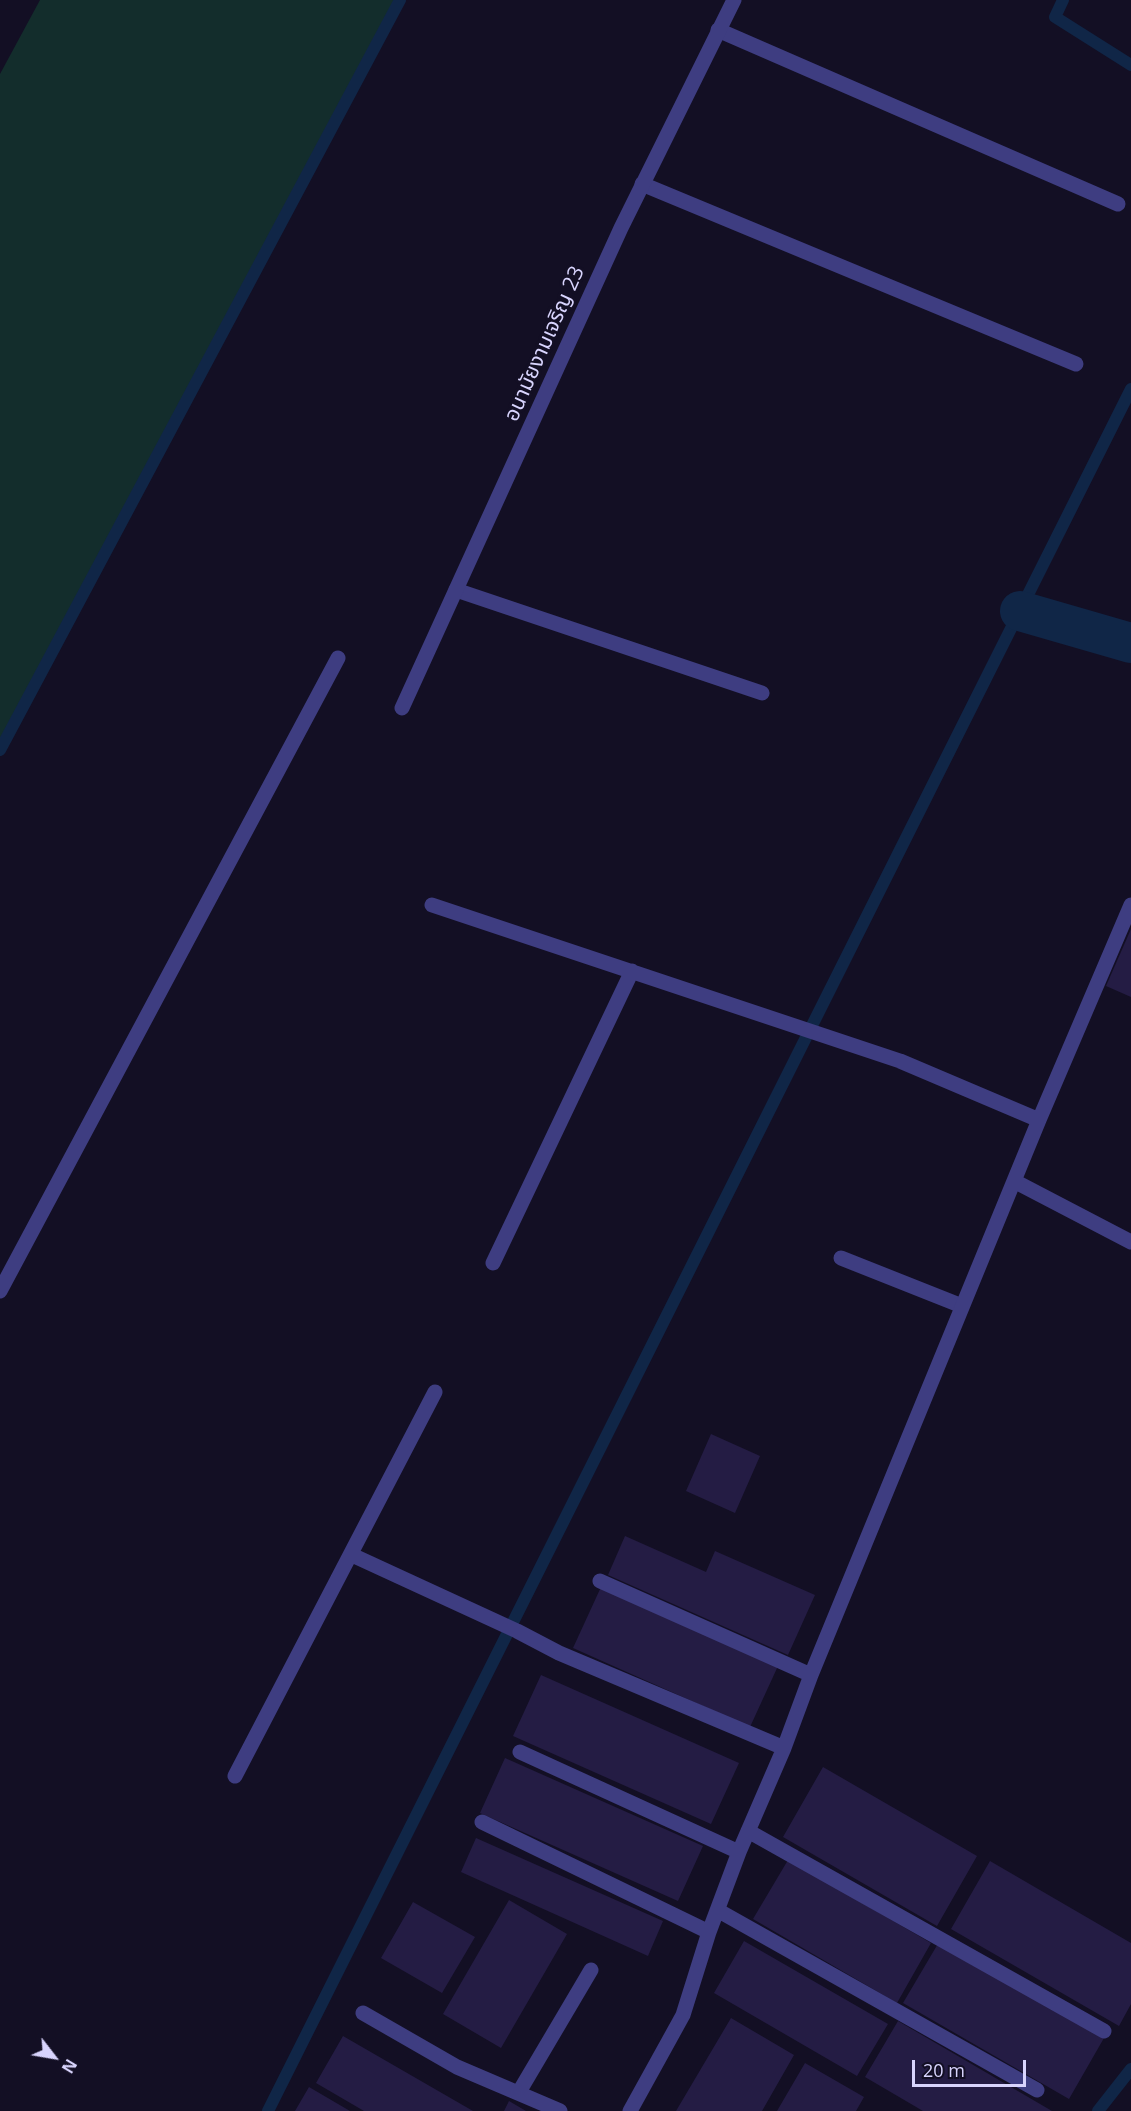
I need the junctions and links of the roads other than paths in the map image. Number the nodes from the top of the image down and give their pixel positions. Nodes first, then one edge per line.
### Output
1 (734, 0) edge
2 (718, 30) junction
3 (642, 184) junction
4 (1118, 204) dead end
5 (1076, 364) dead end
6 (456, 590) junction
7 (338, 658) dead end
8 (762, 693) dead end
9 (402, 708) dead end
10 (432, 905) dead end
11 (1131, 905) edge
12 (632, 971) junction
13 (1039, 1120) junction
14 (1014, 1181) junction
15 (1131, 1242) edge
16 (841, 1258) dead end
17 (494, 1263) dead end
18 (0, 1291) edge
19 (962, 1306) junction
20 (435, 1392) dead end
21 (352, 1555) junction
22 (600, 1581) dead end
23 (811, 1675) junction
24 (784, 1748) junction
25 (520, 1752) dead end
26 (235, 1776) dead end
27 (482, 1822) dead end
28 (748, 1831) junction
29 (739, 1852) junction
30 (719, 1911) junction
31 (709, 1932) junction
32 (591, 1970) dead end
33 (363, 2013) dead end
34 (1104, 2031) dead end
35 (1037, 2090) dead end
36 (519, 2092) junction
37 (560, 2111) edge
38 (630, 2111) edge

1 - 2 street, อนามัยงามเจริญ 23
2 - 3 street, อนามัยงามเจริญ 23
2 - 4 street
3 - 5 street
3 - 6 street, อนามัยงามเจริญ 23
6 - 8 street
6 - 9 street, อนามัยงามเจริญ 23
7 - 18 street
10 - 12 street
11 - 13 street
12 - 13 street
12 - 17 street
13 - 14 street
14 - 15 street
14 - 19 street
16 - 19 street
19 - 23 street
20 - 21 street
21 - 24 street
21 - 26 street
22 - 23 street
23 - 24 street
24 - 28 street
25 - 29 street
27 - 31 street
28 - 29 street
28 - 34 street
29 - 30 street
30 - 31 street
30 - 35 street
31 - 38 street
32 - 36 street
33 - 36 street
36 - 37 street

